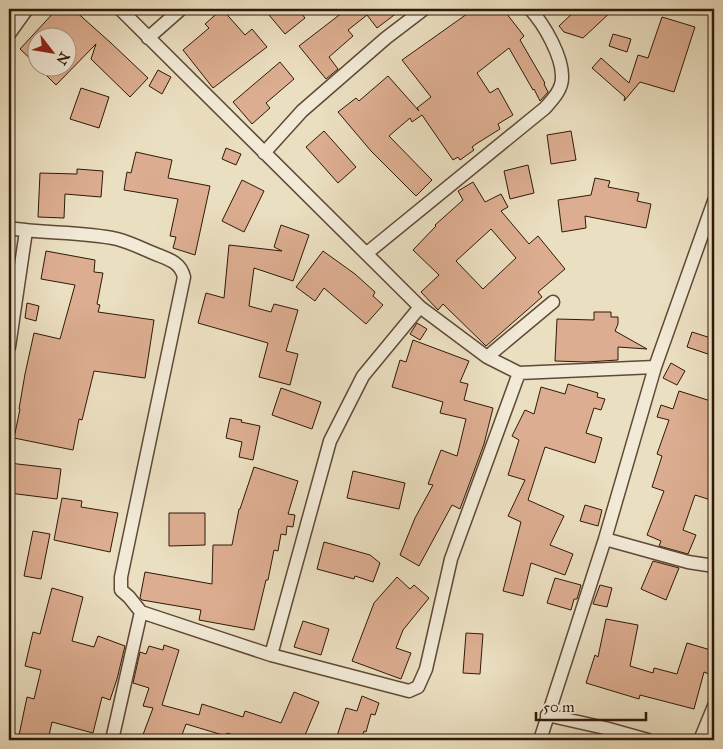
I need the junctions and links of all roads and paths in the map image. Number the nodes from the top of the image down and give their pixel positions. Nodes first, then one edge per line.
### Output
1 (26, 9) edge
2 (120, 9) edge
3 (181, 9) edge
4 (424, 9) edge
5 (530, 9) edge
6 (9, 34) edge
7 (148, 38) junction
8 (264, 153) junction
9 (714, 201) edge
10 (9, 228) edge
11 (26, 231) junction
12 (367, 254) junction
13 (553, 302) dead end
14 (420, 307) junction
15 (9, 347) edge
16 (487, 357) junction
17 (655, 367) junction
18 (519, 373) junction
19 (605, 538) junction
20 (714, 566) edge
21 (141, 612) junction
22 (271, 655) junction
23 (714, 706) edge
24 (547, 715) junction
25 (112, 740) edge
26 (540, 740) edge
27 (648, 740) edge
28 (700, 740) edge

1 - 6 street
2 - 7 street
3 - 7 street
4 - 8 street
5 - 12 street
7 - 8 street
8 - 12 street
9 - 17 street
10 - 11 street
11 - 15 street
11 - 21 street
12 - 14 street
13 - 16 street
14 - 16 street
14 - 22 street
16 - 18 street
17 - 18 street
17 - 19 street
18 - 22 street
19 - 20 street
19 - 24 street
21 - 22 street
21 - 25 street
23 - 28 street
24 - 26 street
24 - 27 street

